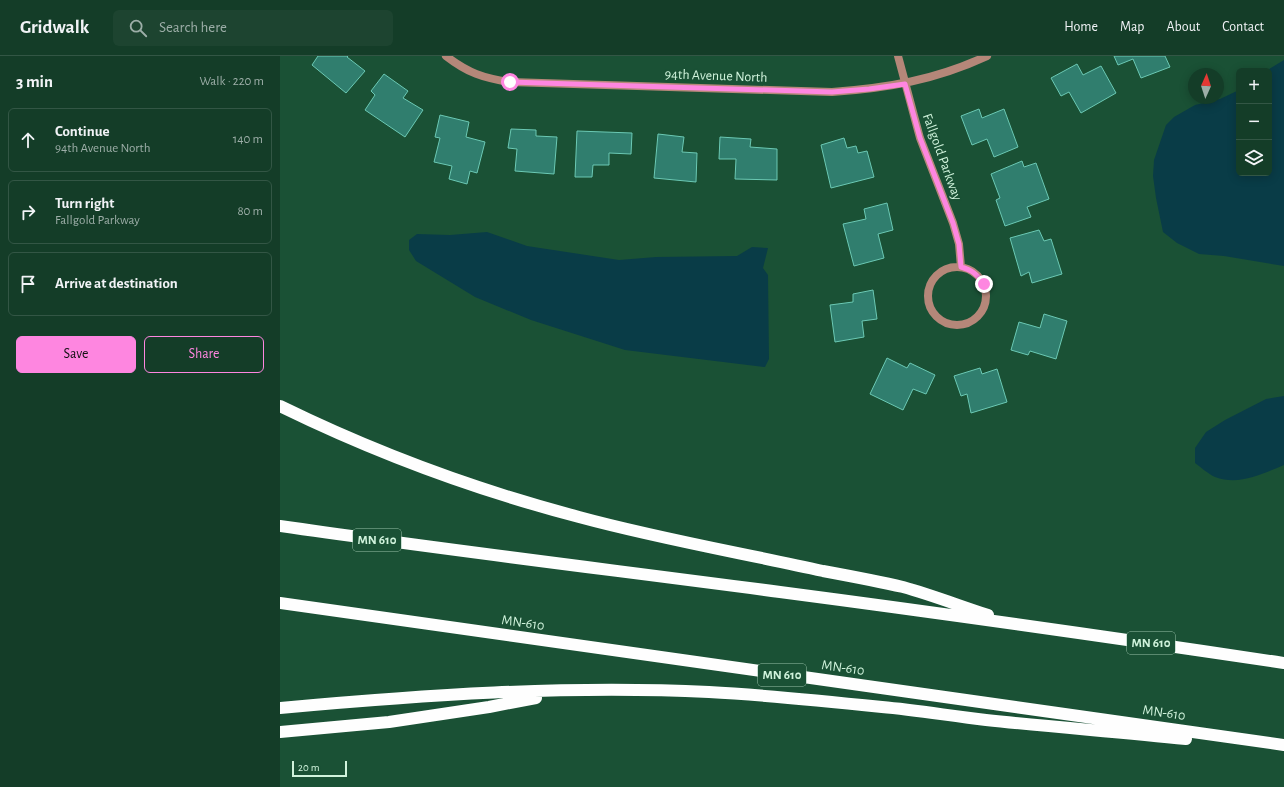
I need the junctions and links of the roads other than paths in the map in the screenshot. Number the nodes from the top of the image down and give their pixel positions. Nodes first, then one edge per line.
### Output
1 (446, 56) edge
2 (898, 56) edge
3 (987, 56) edge
4 (905, 84) junction
5 (961, 267) junction
6 (280, 406) edge
7 (280, 526) edge
8 (280, 603) edge
9 (1018, 624) junction
10 (1284, 662) edge
11 (572, 691) junction
12 (280, 708) edge
13 (280, 732) edge
14 (1284, 745) edge
15 (1284, 748) edge

1 - 4 street, 94th Avenue North
2 - 4 street, Fallgold Parkway
3 - 4 street, 94th Avenue North
4 - 5 street, Fallgold Parkway
5 - 5 street
6 - 9 highway
7 - 9 highway, MN 610
8 - 14 highway, MN-610 / MN 610
9 - 10 highway, MN 610
11 - 12 highway
11 - 13 highway
11 - 15 highway

